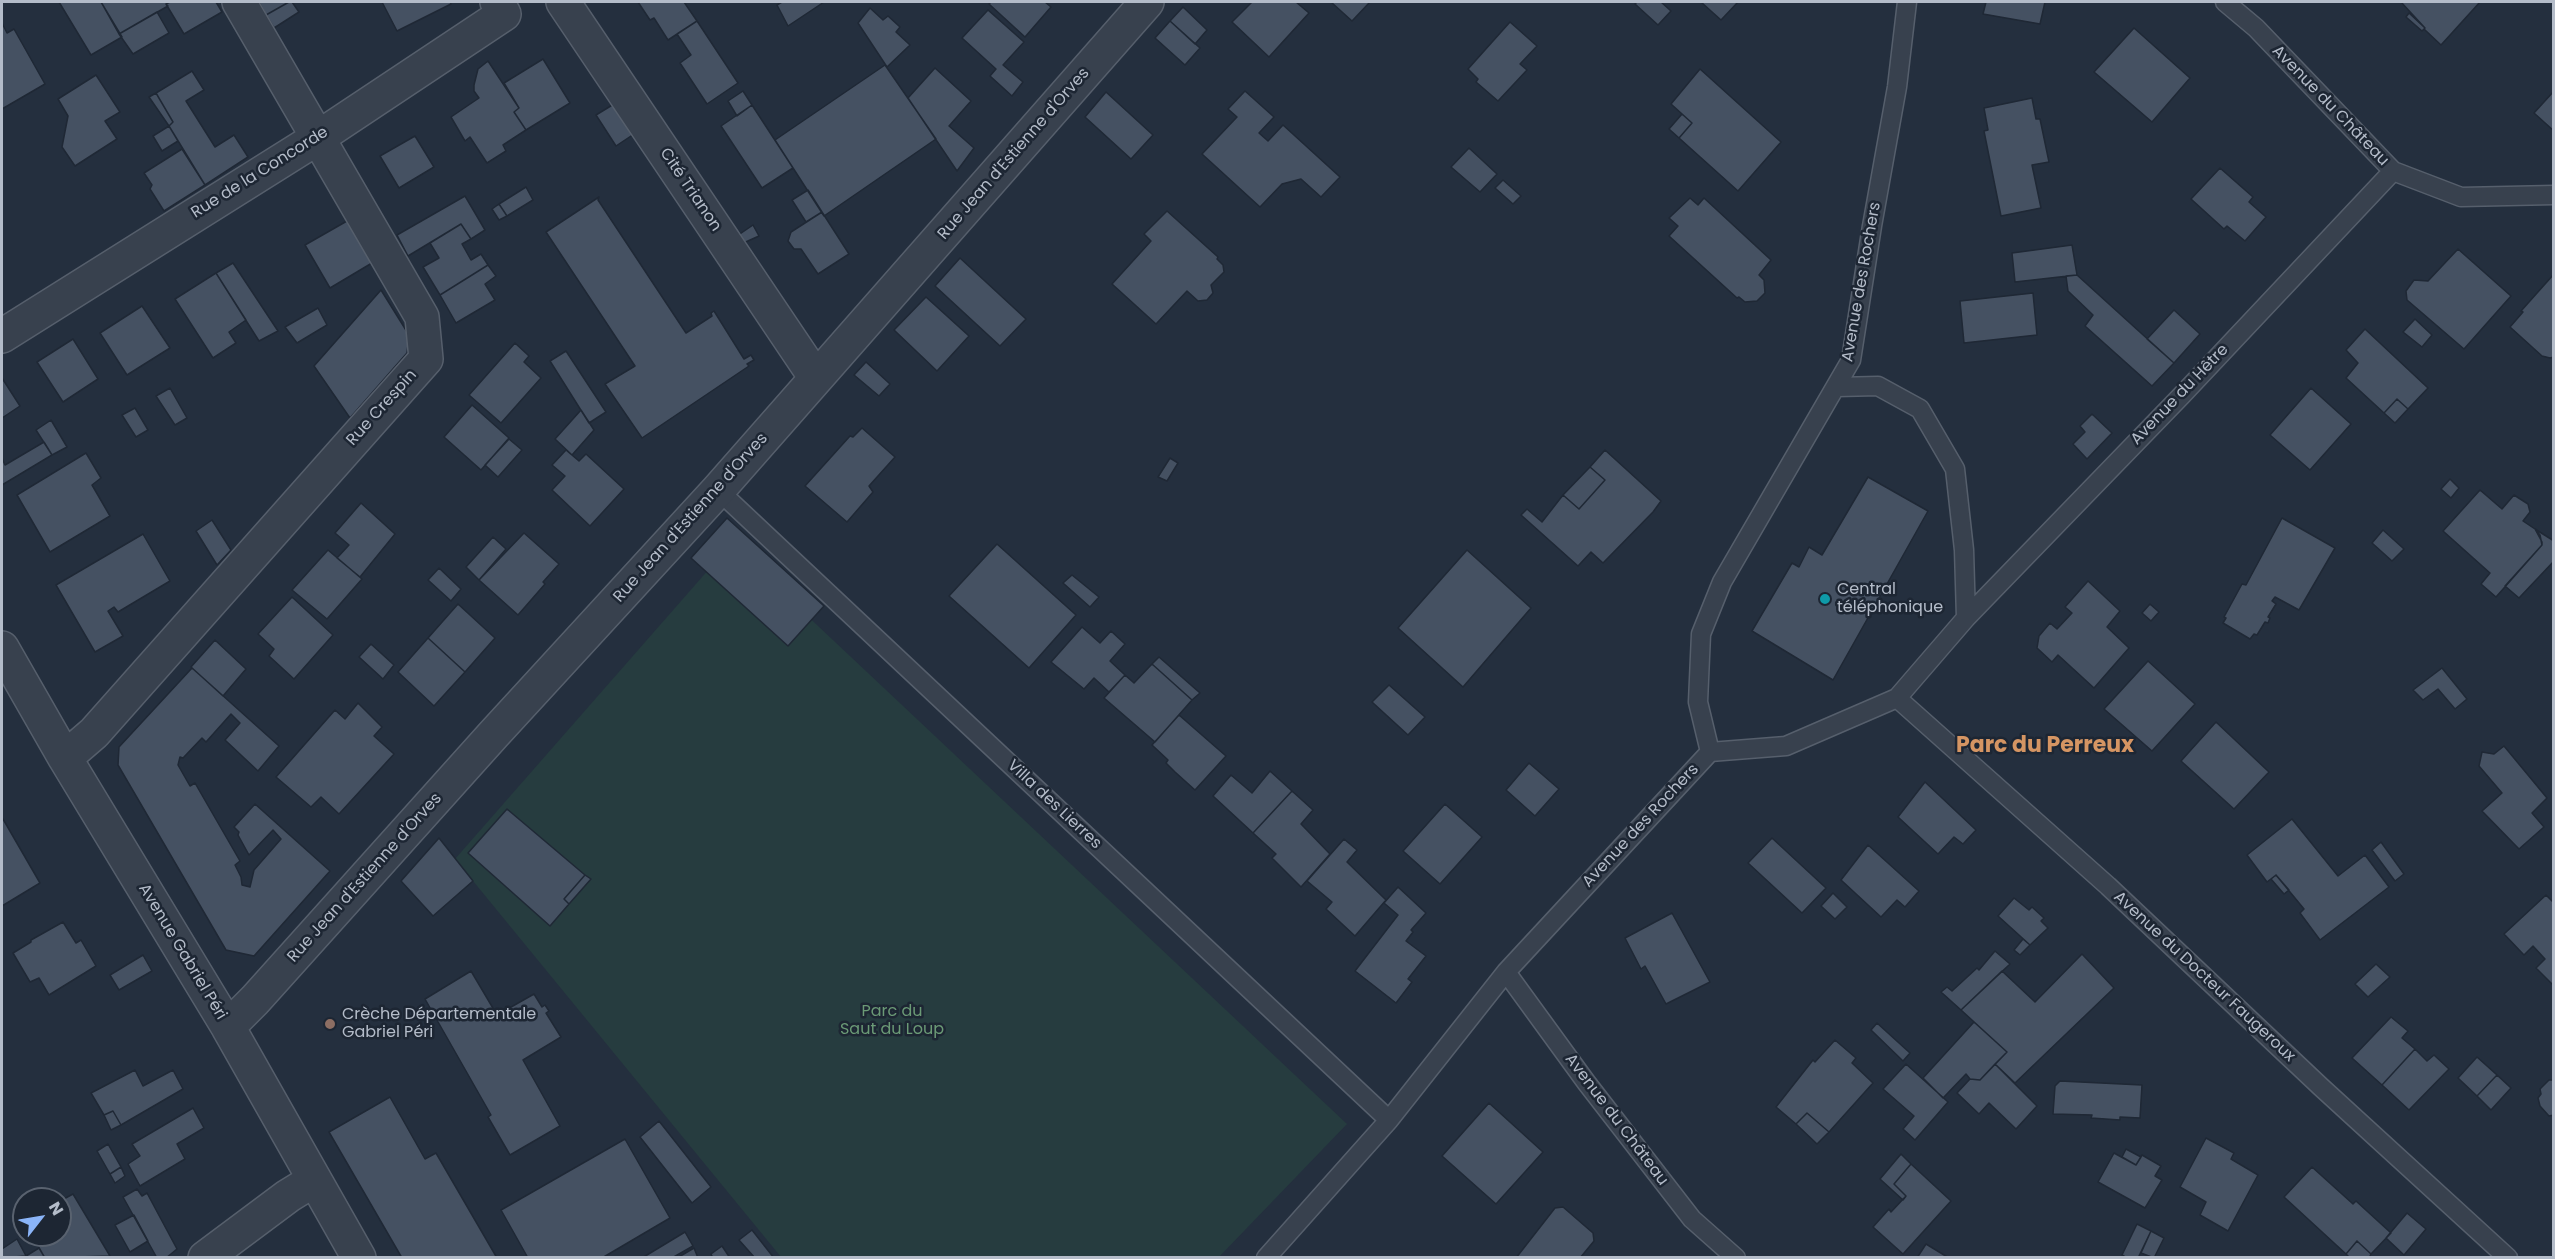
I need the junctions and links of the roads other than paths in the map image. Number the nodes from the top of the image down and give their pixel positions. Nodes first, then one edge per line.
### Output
1 (238, 2) edge
2 (563, 2) edge
3 (1147, 2) edge
4 (1907, 2) edge
5 (2225, 2) edge
6 (507, 6) edge
7 (319, 137) junction
8 (2392, 171) junction
9 (2553, 195) edge
10 (2, 336) edge
11 (816, 378) junction
12 (1837, 387) junction
13 (718, 490) junction
14 (1966, 618) junction
15 (2, 648) edge
16 (1897, 698) junction
17 (1710, 752) junction
18 (65, 758) junction
19 (1506, 972) junction
20 (228, 1027) junction
21 (1389, 1120) junction
22 (314, 1180) junction
23 (205, 1257) edge
24 (359, 1257) edge
25 (1266, 1257) edge
26 (1737, 1257) edge
27 (2508, 1257) edge

1 - 7 street, Rue Crespin
2 - 11 street, Cité Trianon
3 - 11 street, Rue Jean d'Estienne d'Orves
4 - 12 lane, Avenue des Rochers
5 - 8 lane, Avenue du Château
6 - 7 street, Rue de la Concorde
7 - 10 street, Rue de la Concorde
7 - 18 street, Rue Crespin
8 - 9 lane, Avenue du Château
8 - 14 lane, Avenue du Hêtre
11 - 13 street, Rue Jean d'Estienne d'Orves
12 - 14 lane
12 - 17 lane, Avenue des Rochers
13 - 20 street, Rue Jean d'Estienne d'Orves
13 - 21 lane, Villa des Lierres
14 - 16 lane, Avenue du Hêtre
15 - 18 street, Avenue Gabriel Péri
16 - 17 lane
16 - 27 lane, Avenue du Docteur Faugeroux
17 - 19 lane, Avenue des Rochers
18 - 20 street, Avenue Gabriel Péri
19 - 21 lane, Avenue des Rochers
19 - 26 lane, Avenue du Château
20 - 22 street, Avenue Gabriel Péri
21 - 25 lane, Avenue des Rochers
22 - 23 street
22 - 24 street, Avenue Gabriel Péri

